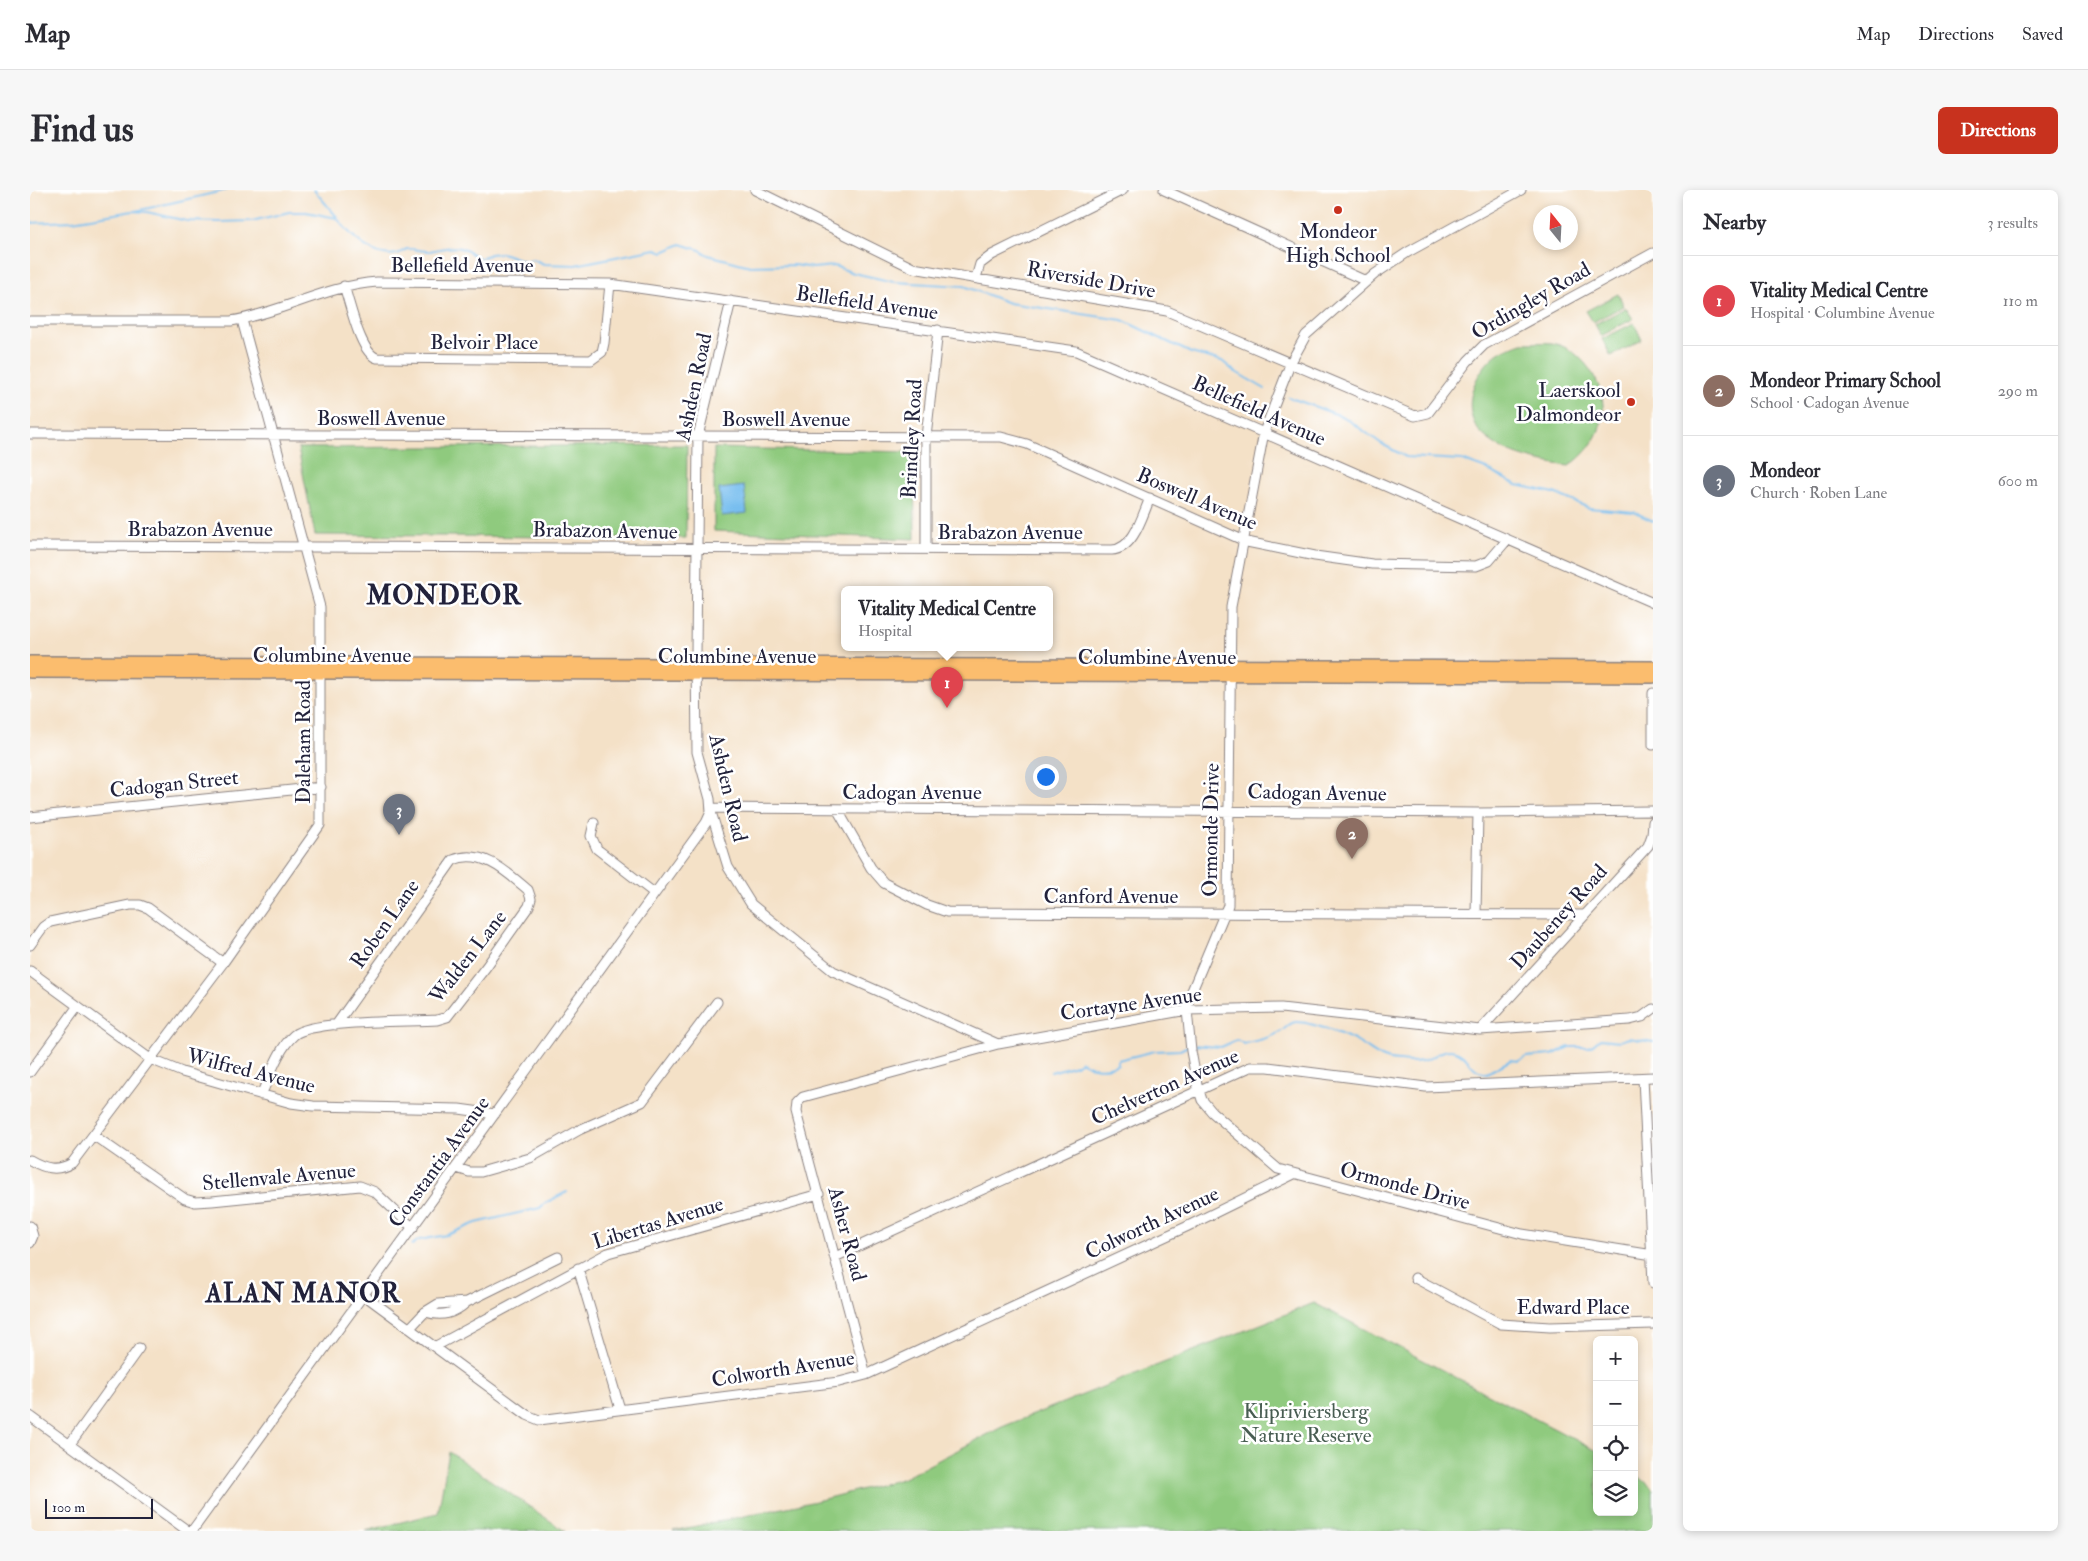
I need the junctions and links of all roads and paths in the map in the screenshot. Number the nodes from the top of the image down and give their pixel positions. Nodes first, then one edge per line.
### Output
1 (755, 190) edge
2 (1123, 190) edge
3 (1164, 190) edge
4 (1520, 190) edge
5 (1653, 254) edge
6 (976, 278) junction
7 (1366, 281) junction
8 (610, 284) junction
9 (344, 286) junction
10 (731, 301) junction
11 (242, 320) junction
12 (30, 321) edge
13 (938, 330) junction
14 (1291, 362) junction
15 (1420, 416) joint
16 (1264, 432) junction
17 (30, 434) edge
18 (273, 435) junction
19 (698, 436) junction
20 (926, 437) junction
21 (1150, 498) junction
22 (1242, 540) junction
23 (1507, 540) junction
24 (30, 546) edge
25 (305, 548) junction
26 (926, 549) junction
27 (698, 550) junction
28 (1653, 603) edge
29 (31, 667) edge
30 (1653, 667) edge
31 (321, 668) junction
32 (696, 669) junction
33 (1230, 671) junction
34 (1511, 672) junction
35 (1653, 677) edge
36 (1653, 692) edge
37 (1653, 745) edge
38 (321, 787) junction
39 (837, 809) junction
40 (711, 810) junction
41 (1229, 810) junction
42 (1653, 811) edge
43 (1478, 813) junction
44 (30, 816) edge
45 (1653, 822) edge
46 (594, 823) dead end
47 (471, 855) joint
48 (654, 893) junction
49 (1226, 914) junction
50 (1476, 914) junction
51 (1583, 915) junction
52 (30, 945) edge
53 (223, 963) junction
54 (30, 971) edge
55 (717, 1002) dead end
56 (78, 1006) junction
57 (1653, 1009) edge
58 (1187, 1010) junction
59 (336, 1025) junction
60 (1480, 1030) junction
61 (998, 1044) junction
62 (150, 1059) junction
63 (30, 1072) edge
64 (1653, 1077) edge
65 (1643, 1078) junction
66 (1198, 1090) junction
67 (261, 1095) junction
68 (796, 1103) joint
69 (495, 1114) junction
70 (93, 1135) junction
71 (30, 1160) edge
72 (457, 1168) junction
73 (1294, 1174) junction
74 (819, 1194) junction
75 (30, 1226) edge
76 (413, 1228) junction
77 (30, 1243) edge
78 (1653, 1255) edge
79 (558, 1256) dead end
80 (835, 1257) junction
81 (578, 1268) junction
82 (1415, 1278) dead end
83 (1653, 1283) edge
84 (364, 1295) junction
85 (1653, 1324) edge
86 (410, 1328) junction
87 (436, 1346) junction
88 (139, 1348) dead end
89 (866, 1375) junction
90 (620, 1409) junction
91 (30, 1416) edge
92 (70, 1444) junction
93 (188, 1531) edge
94 (192, 1531) edge

1 - 6 street, Riverside Drive
2 - 6 street
3 - 7 street
4 - 7 street, Ormonde Drive
5 - 15 street, Ordingley Road
6 - 14 street, Riverside Drive
7 - 14 street, Ormonde Drive
8 - 9 street, Bellefield Avenue
8 - 9 street, Belvoir Place
8 - 10 street, Bellefield Avenue
9 - 11 street, Bellefield Avenue
10 - 13 street, Bellefield Avenue
10 - 19 street, Ashden Road
11 - 12 street, Bellefield Avenue
11 - 18 street, Daleham Road
13 - 16 street, Bellefield Avenue
13 - 20 street, Brindley Road
14 - 15 street, Riverside Drive
14 - 16 street, Ormonde Drive
16 - 22 street, Ormonde Drive
16 - 23 street, Bellefield Avenue
17 - 18 street, Boswell Avenue
18 - 19 street, Boswell Avenue
18 - 25 street, Daleham Road
19 - 20 street, Boswell Avenue
19 - 27 street, Ashden Road
20 - 21 street, Boswell Avenue
20 - 26 street, Brindley Road
21 - 22 street, Boswell Avenue
21 - 26 street, Brabazon Avenue
22 - 23 street, Boswell Avenue
22 - 33 street, Ormonde Drive
23 - 28 street, Bellefield Avenue
24 - 25 street, Brabazon Avenue
25 - 27 street, Brabazon Avenue
25 - 31 street, Daleham Road
26 - 27 street, Brabazon Avenue
27 - 32 street, Ashden Road
29 - 31 main road, Columbine Avenue
30 - 34 main road, Columbine Avenue
31 - 32 main road, Columbine Avenue
31 - 38 street, Daleham Road
32 - 33 main road, Columbine Avenue
32 - 40 street, Ashden Road
33 - 34 main road, Columbine Avenue
33 - 41 street, Ormonde Drive
34 - 35 main road, Columbine Avenue
36 - 37 street
38 - 44 street, Cadogan Street
38 - 53 street, Daleham Road
39 - 40 street, Cadogan Avenue
39 - 41 street, Cadogan Avenue
39 - 49 street, Canford Avenue
40 - 48 street, Constantia Avenue
40 - 61 street, Ashden Road
41 - 43 street, Cadogan Avenue
41 - 49 street, Ormonde Drive
42 - 43 street, Cadogan Avenue
43 - 50 street
45 - 51 street, Daubeney Road
46 - 48 street
47 - 59 street, Roben Lane
47 - 59 street, Walden Lane
48 - 69 street, Constantia Avenue
49 - 50 street, Canford Avenue
49 - 58 street, Ormonde Drive
50 - 51 street, Canford Avenue
51 - 60 street, Daubeney Road
52 - 53 street
53 - 62 street, Daleham Road
54 - 56 street, Wilfred Avenue
55 - 72 street
56 - 62 street, Wilfred Avenue
56 - 63 street
57 - 60 street, Cortayne Avenue
58 - 60 street, Cortayne Avenue
58 - 61 street, Cortayne Avenue
58 - 66 street, Ormonde Drive
59 - 67 street, Walden Lane
61 - 68 street, Cortayne Avenue
62 - 67 street, Wilfred Avenue
62 - 70 street, Daleham Road
64 - 65 street, Chelverton Avenue
65 - 66 street, Chelverton Avenue
65 - 78 street
66 - 73 street, Ormonde Drive
66 - 80 street, Chelverton Avenue
67 - 69 street, Wilfred Avenue
68 - 74 street, Asher Road
69 - 72 street, Constantia Avenue
70 - 71 street, Daleham Road
70 - 76 street, Stellenvale Avenue
72 - 76 street, Constantia Avenue
73 - 78 street, Ormonde Drive
73 - 89 street, Colworth Avenue
74 - 80 street, Asher Road
74 - 81 street, Libertas Avenue
75 - 77 street
76 - 84 street, Constantia Avenue
78 - 83 street
79 - 86 street
80 - 89 street, Asher Road
81 - 87 street, Libertas Avenue
81 - 90 street
82 - 85 street, Edward Place
84 - 86 street, Colworth Avenue
84 - 94 street, Constantia Avenue
86 - 87 street, Colworth Avenue
87 - 90 street, Colworth Avenue
88 - 92 street
89 - 90 street, Colworth Avenue
91 - 92 street
92 - 93 street

